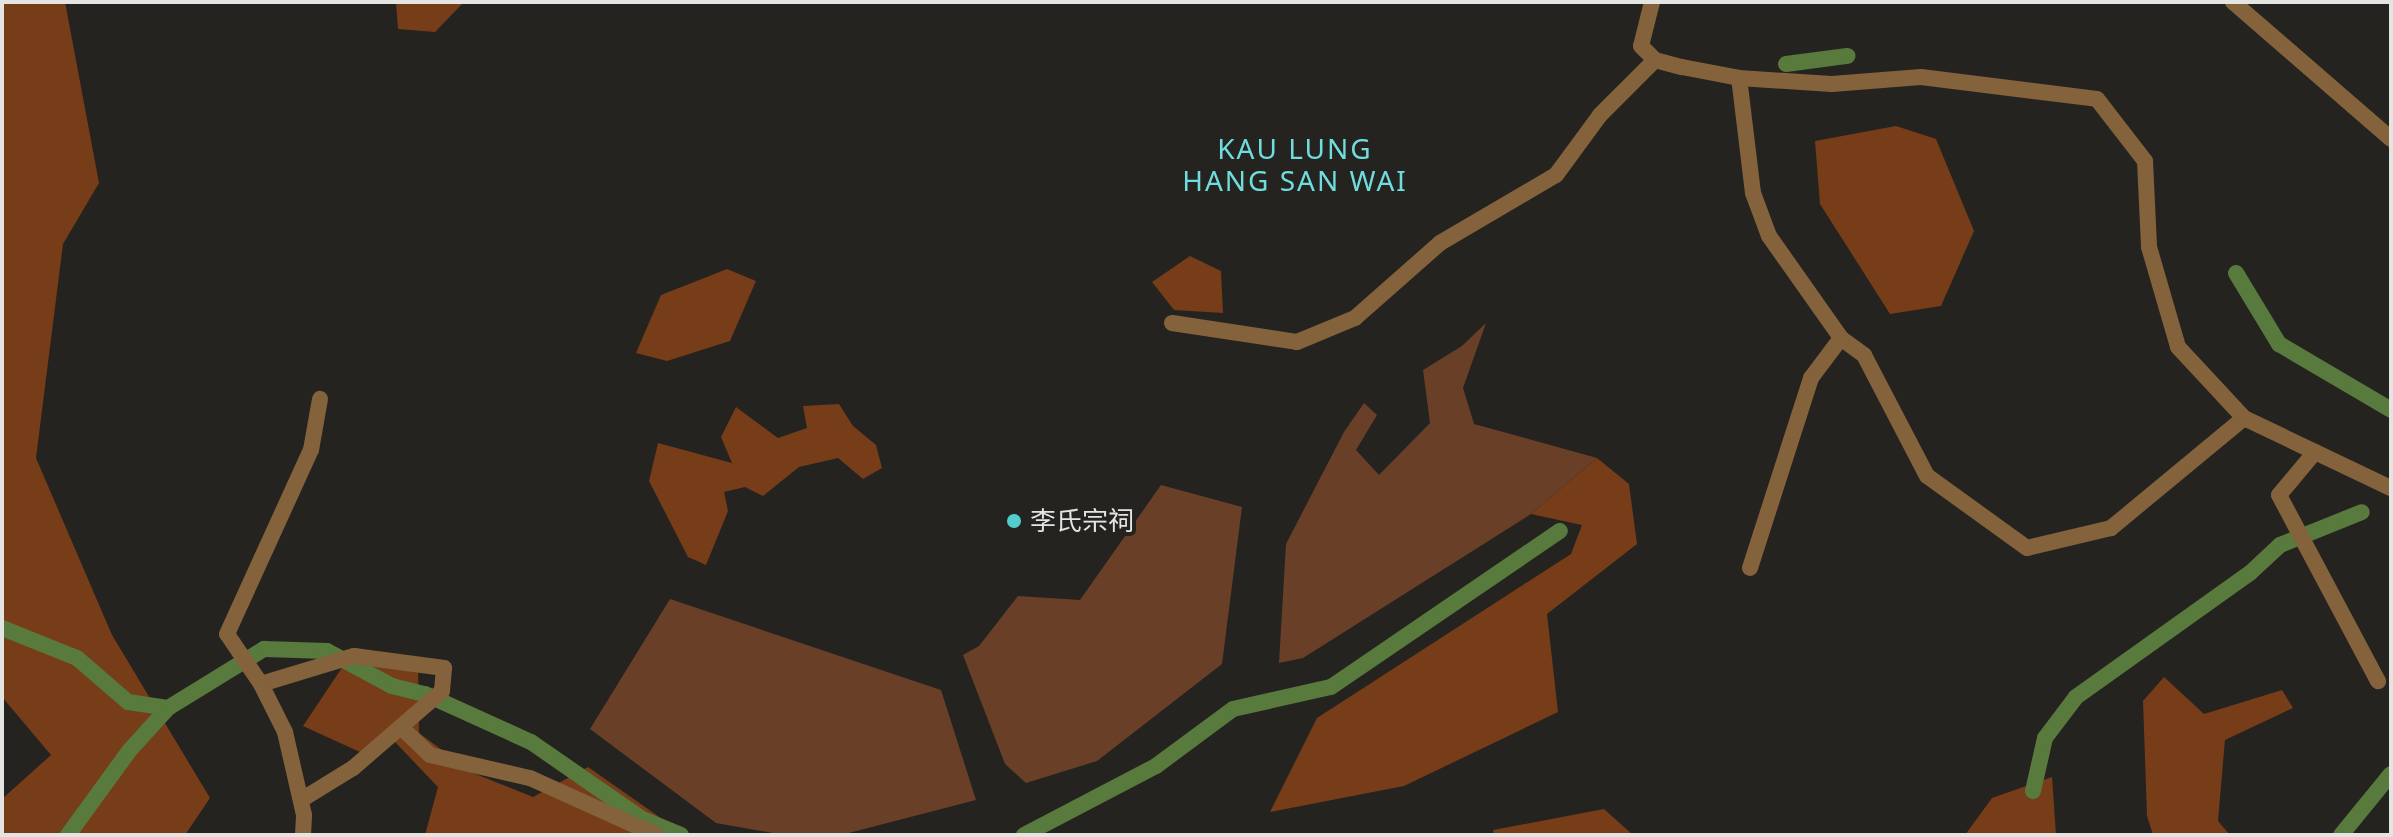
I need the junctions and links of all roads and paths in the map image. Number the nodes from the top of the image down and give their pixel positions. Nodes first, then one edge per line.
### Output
1 (1652, 2) edge
2 (2233, 2) edge
3 (1655, 60) junction
4 (1739, 78) junction
5 (2391, 139) edge
6 (1172, 323) dead end
7 (1841, 338) junction
8 (320, 399) dead end
9 (2244, 418) junction
10 (2315, 452) junction
11 (2391, 488) edge
12 (1750, 568) dead end
13 (2378, 681) dead end
14 (261, 684) junction
15 (402, 728) junction
16 (301, 800) junction
17 (303, 835) edge
18 (656, 835) edge

1 - 3 street
2 - 5 street
3 - 4 street
3 - 6 street
4 - 7 street
4 - 9 street
7 - 9 street
7 - 12 street
8 - 14 street
9 - 10 street
10 - 11 street
10 - 13 street
14 - 15 street
14 - 16 street
15 - 16 street
15 - 18 street
16 - 17 street

